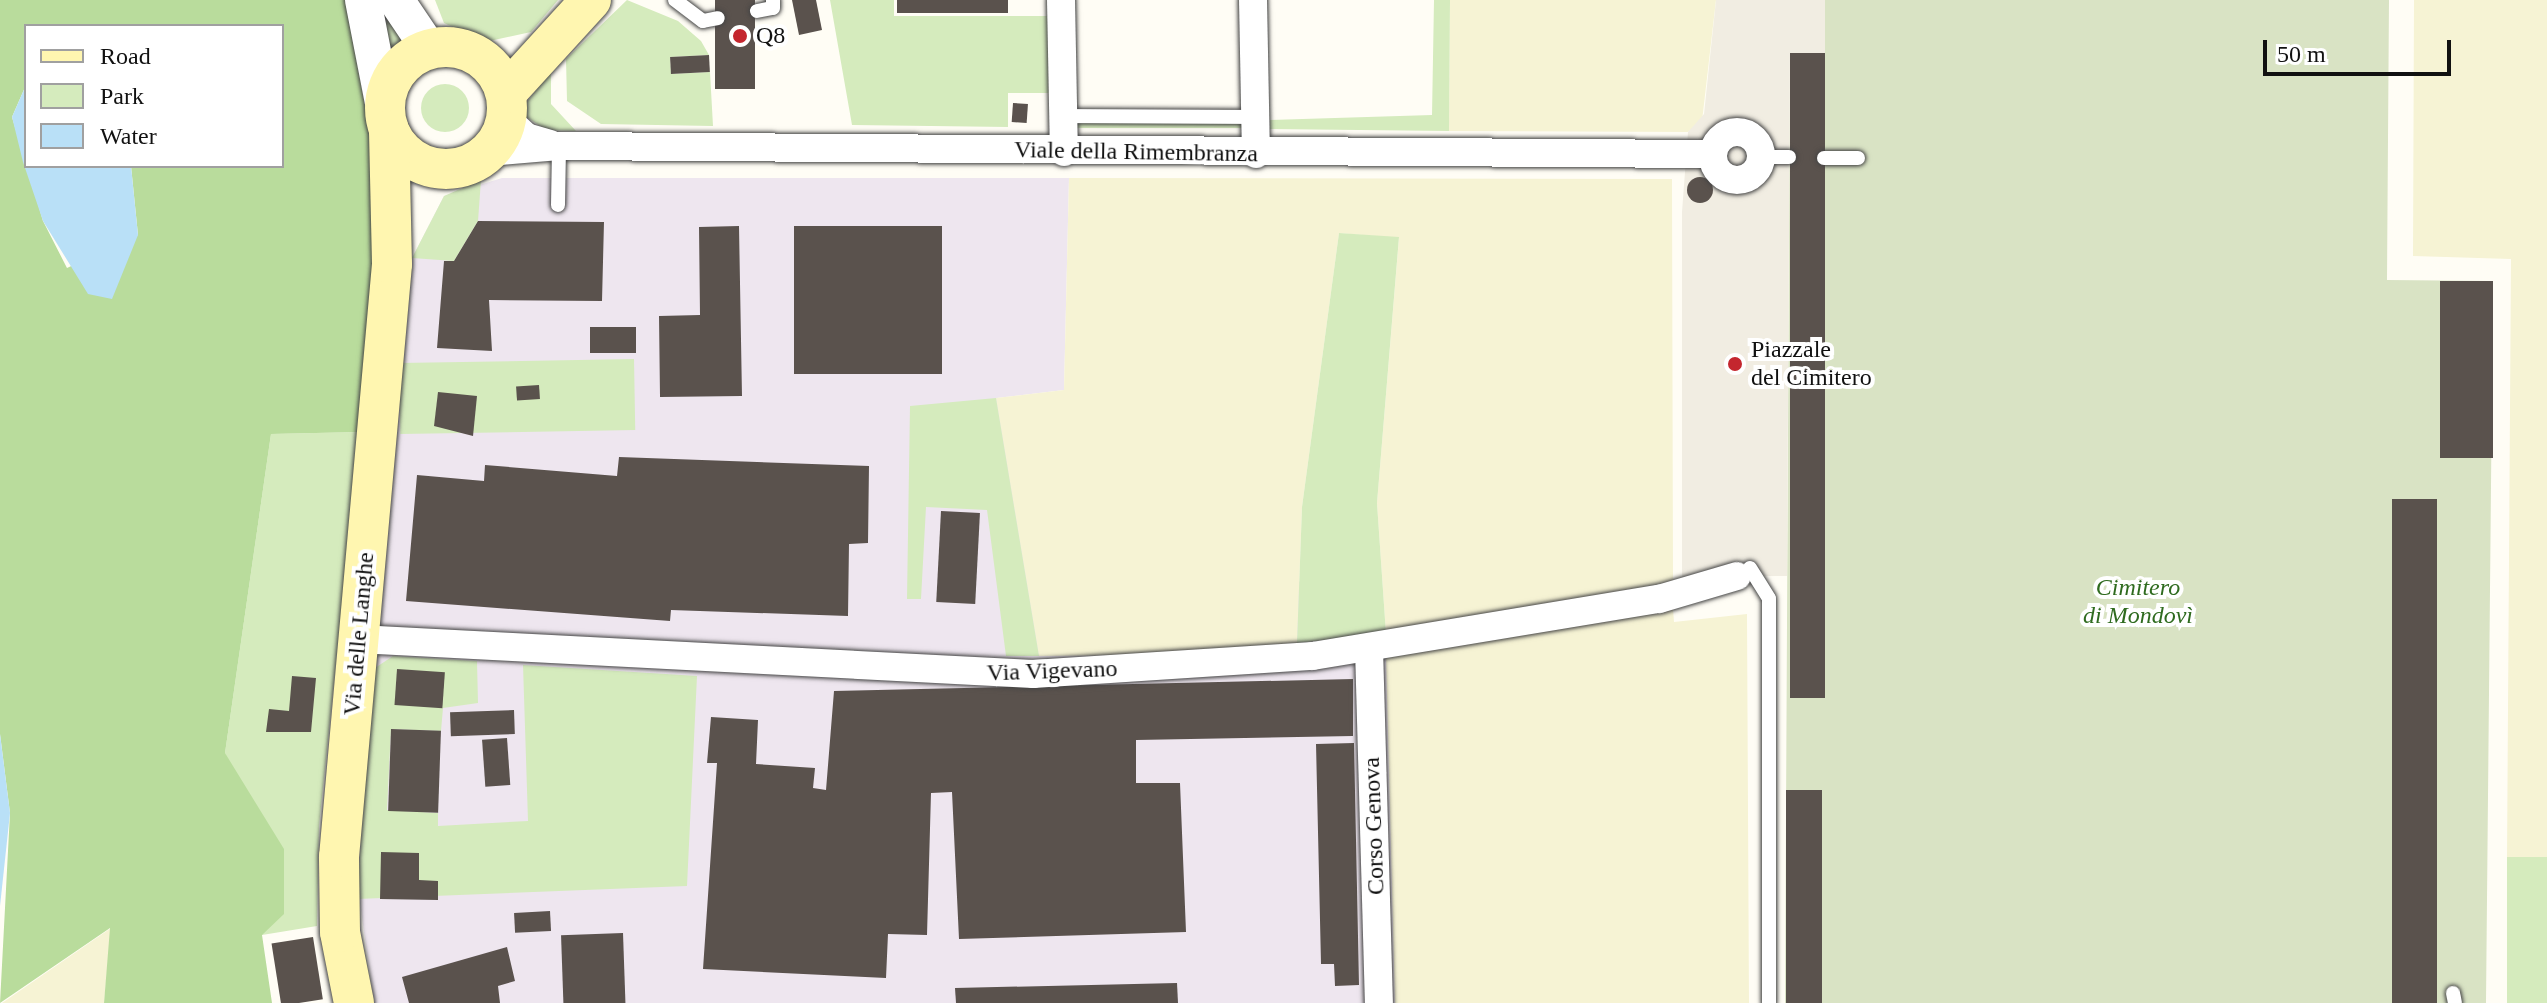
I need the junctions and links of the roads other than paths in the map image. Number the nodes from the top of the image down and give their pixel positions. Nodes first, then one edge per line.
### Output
1 (363, 0) edge
2 (395, 0) edge
3 (591, 0) edge
4 (675, 0) edge
5 (773, 0) edge
6 (1061, 0) edge
7 (1253, 0) edge
8 (757, 11) dead end
9 (718, 18) dead end
10 (365, 38) junction
11 (429, 49) junction
12 (496, 107) junction
13 (1063, 116) junction
14 (1255, 117) junction
15 (387, 122) junction
16 (559, 146) junction
17 (1064, 152) junction
18 (1256, 154) junction
19 (1775, 157) dead end
20 (1824, 158) dead end
21 (1858, 158) dead end
22 (441, 169) junction
23 (558, 205) dead end
24 (392, 264) junction
25 (1744, 572) joint
26 (358, 639) junction
27 (1369, 648) junction
28 (354, 1003) edge
29 (1379, 1003) edge
30 (1769, 1003) edge

1 - 10 street
2 - 10 street
2 - 11 street
3 - 12 main road
4 - 9 lane
5 - 8 lane
6 - 13 street
7 - 14 street
10 - 15 street
11 - 12 main road
11 - 15 main road, Via delle Langhe
12 - 16 street, Viale della Rimembranza
12 - 22 main road
13 - 14 lane
13 - 17 street
14 - 18 street
15 - 22 main road
15 - 24 main road, Via delle Langhe
16 - 17 street, Viale della Rimembranza
16 - 23 lane
17 - 18 street, Viale della Rimembranza
18 - 19 street, Viale della Rimembranza
20 - 21 lane
22 - 24 main road, Via delle Langhe
24 - 26 main road, Via delle Langhe
25 - 27 street, Via Vigevano
25 - 30 lane
26 - 27 street, Via Vigevano
26 - 28 main road, Via delle Langhe
27 - 29 street, Corso Genova

